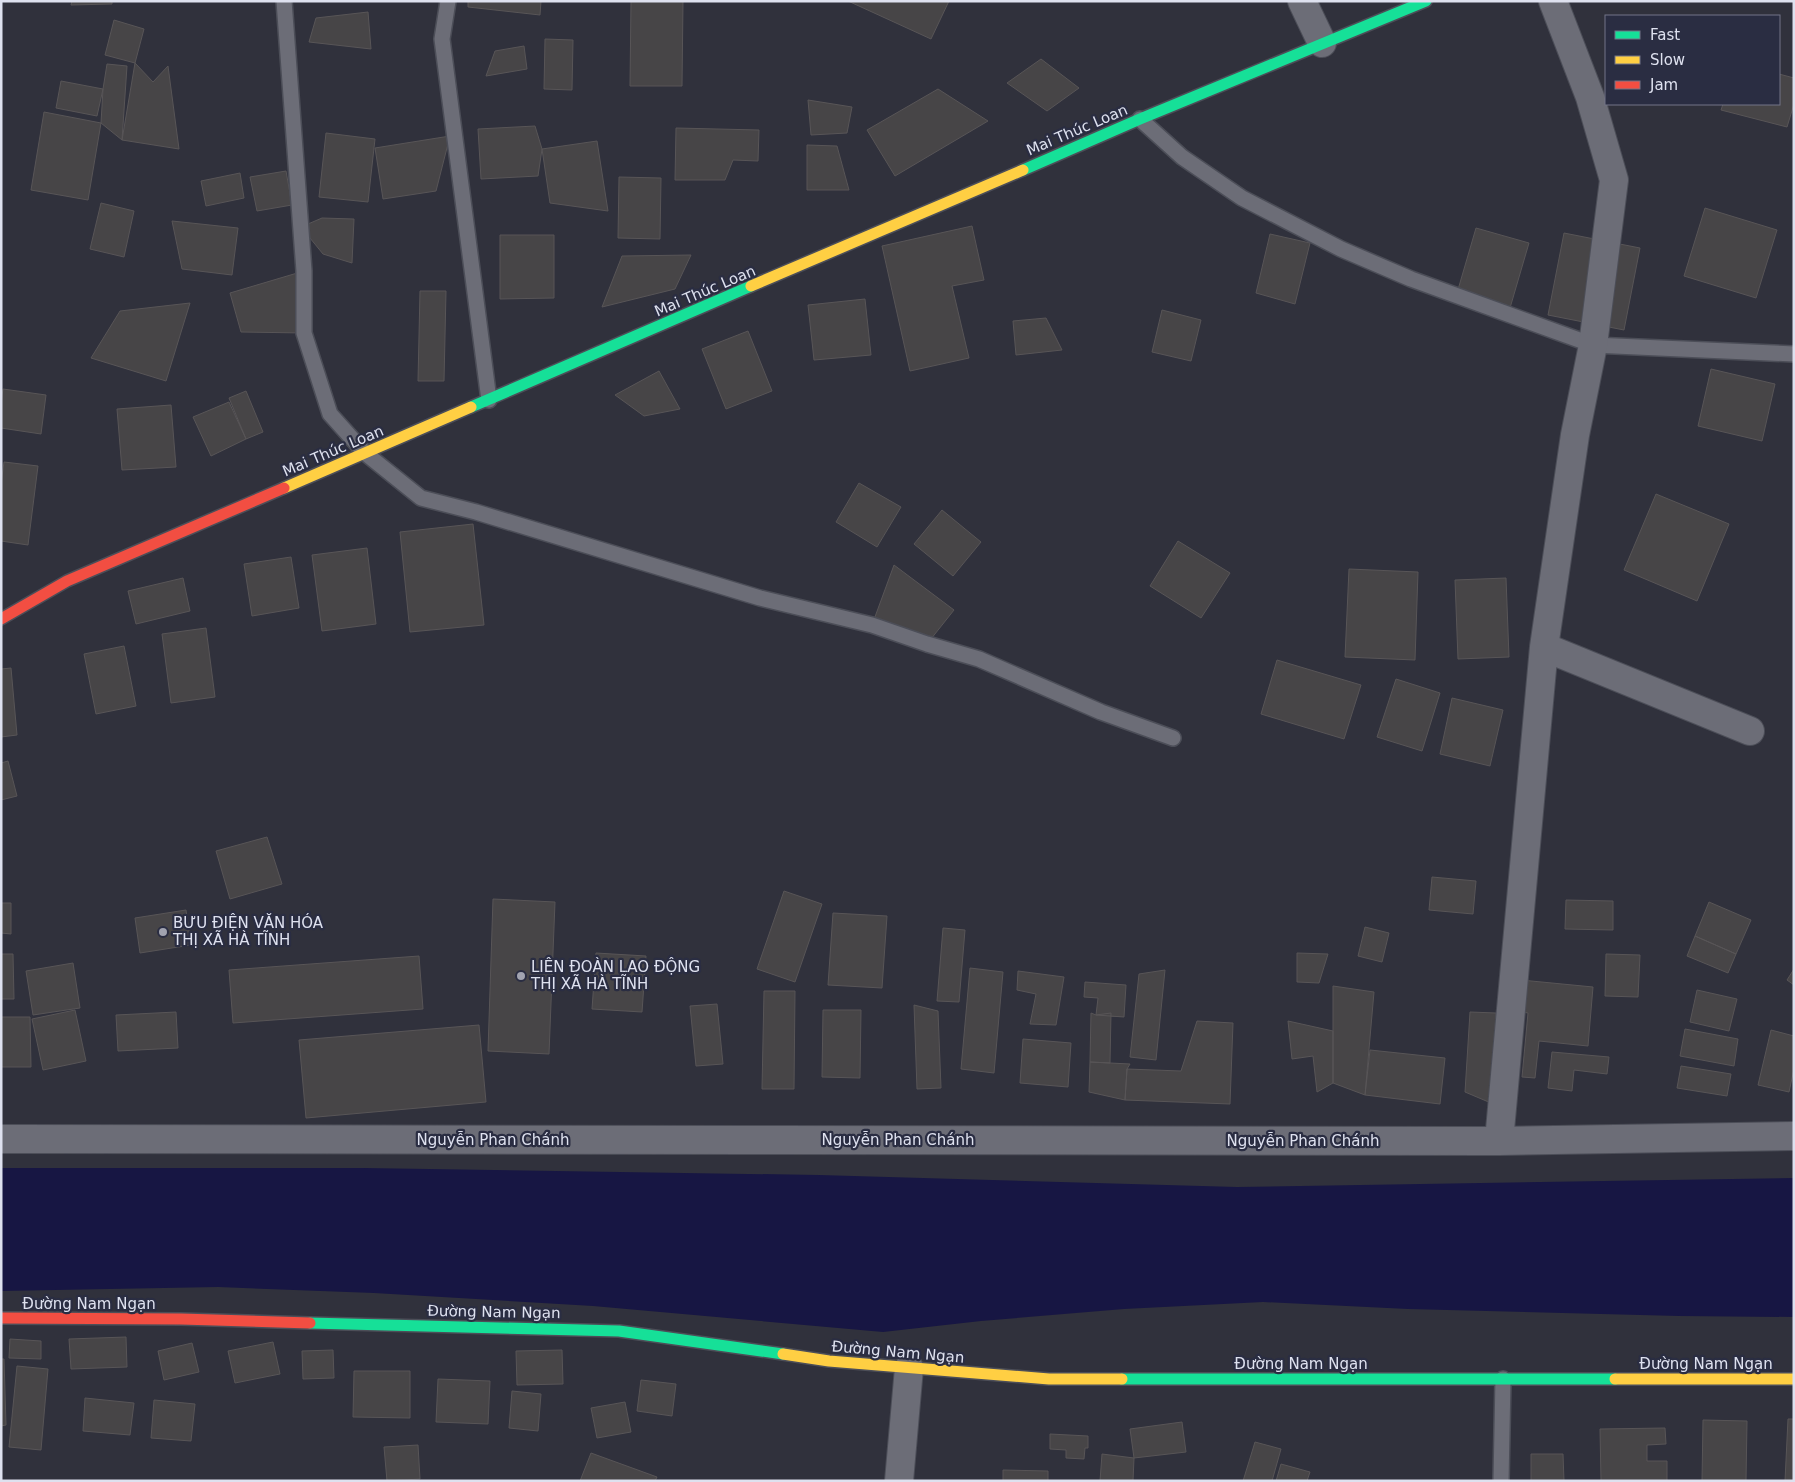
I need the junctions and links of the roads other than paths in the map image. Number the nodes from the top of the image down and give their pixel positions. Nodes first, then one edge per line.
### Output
1 (284, 1) edge
2 (448, 1) edge
3 (1302, 1) edge
4 (1426, 1) edge
5 (1553, 1) edge
6 (1322, 43) junction
7 (1140, 119) junction
8 (1593, 345) junction
9 (1794, 354) edge
10 (490, 400) junction
11 (365, 453) junction
12 (1, 620) edge
13 (1544, 647) junction
14 (1750, 731) dead end
15 (1173, 738) dead end
16 (1794, 1136) edge
17 (1, 1139) edge
18 (1499, 1141) junction
19 (1, 1318) edge
20 (909, 1368) junction
21 (1503, 1379) junction
22 (1794, 1379) edge
23 (899, 1481) edge
24 (1501, 1481) edge

1 - 11 lane
2 - 10 lane
3 - 6 street
4 - 6 street, Mai Thúc Loan
5 - 8 street
6 - 7 street, Mai Thúc Loan
7 - 8 lane
7 - 10 street, Mai Thúc Loan
8 - 9 lane
8 - 13 street
10 - 11 street, Mai Thúc Loan
11 - 12 street, Mai Thúc Loan
11 - 15 lane
13 - 14 street
13 - 18 street
16 - 18 street, Nguyễn Phan Chánh
17 - 18 street, Nguyễn Phan Chánh
19 - 20 street, Đường Nam Ngạn
20 - 21 street, Đường Nam Ngạn
20 - 23 street
21 - 22 street, Đường Nam Ngạn
21 - 24 lane

